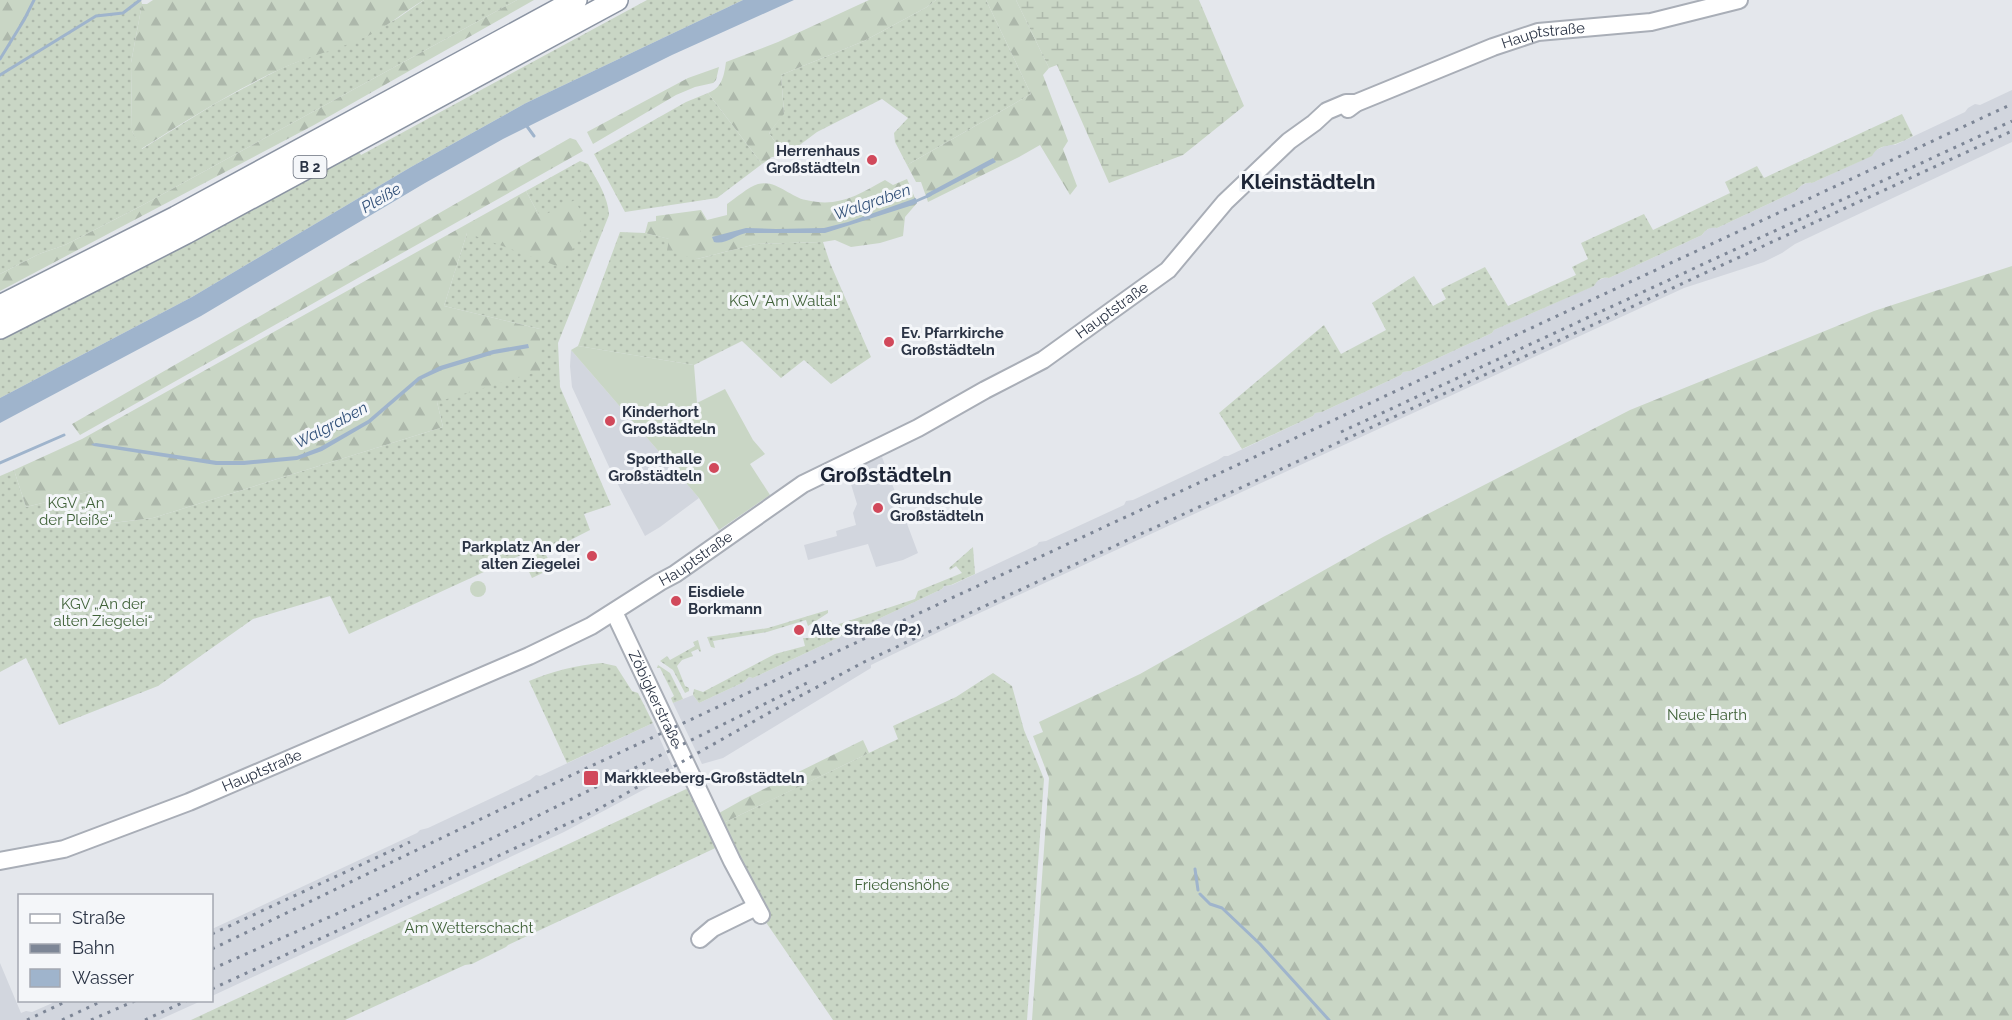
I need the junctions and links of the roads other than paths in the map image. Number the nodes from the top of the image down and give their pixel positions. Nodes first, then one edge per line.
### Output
1 (576, 0) edge
2 (617, 0) edge
3 (1739, 0) edge
4 (0, 306) edge
5 (0, 328) edge
6 (614, 612) junction
7 (0, 861) edge
8 (700, 939) dead end

1 - 4 highway, B 2
2 - 5 highway, B 2
3 - 6 main road, Hauptstraße
6 - 7 main road, Hauptstraße
6 - 8 main road, Zöbigkerstraße

